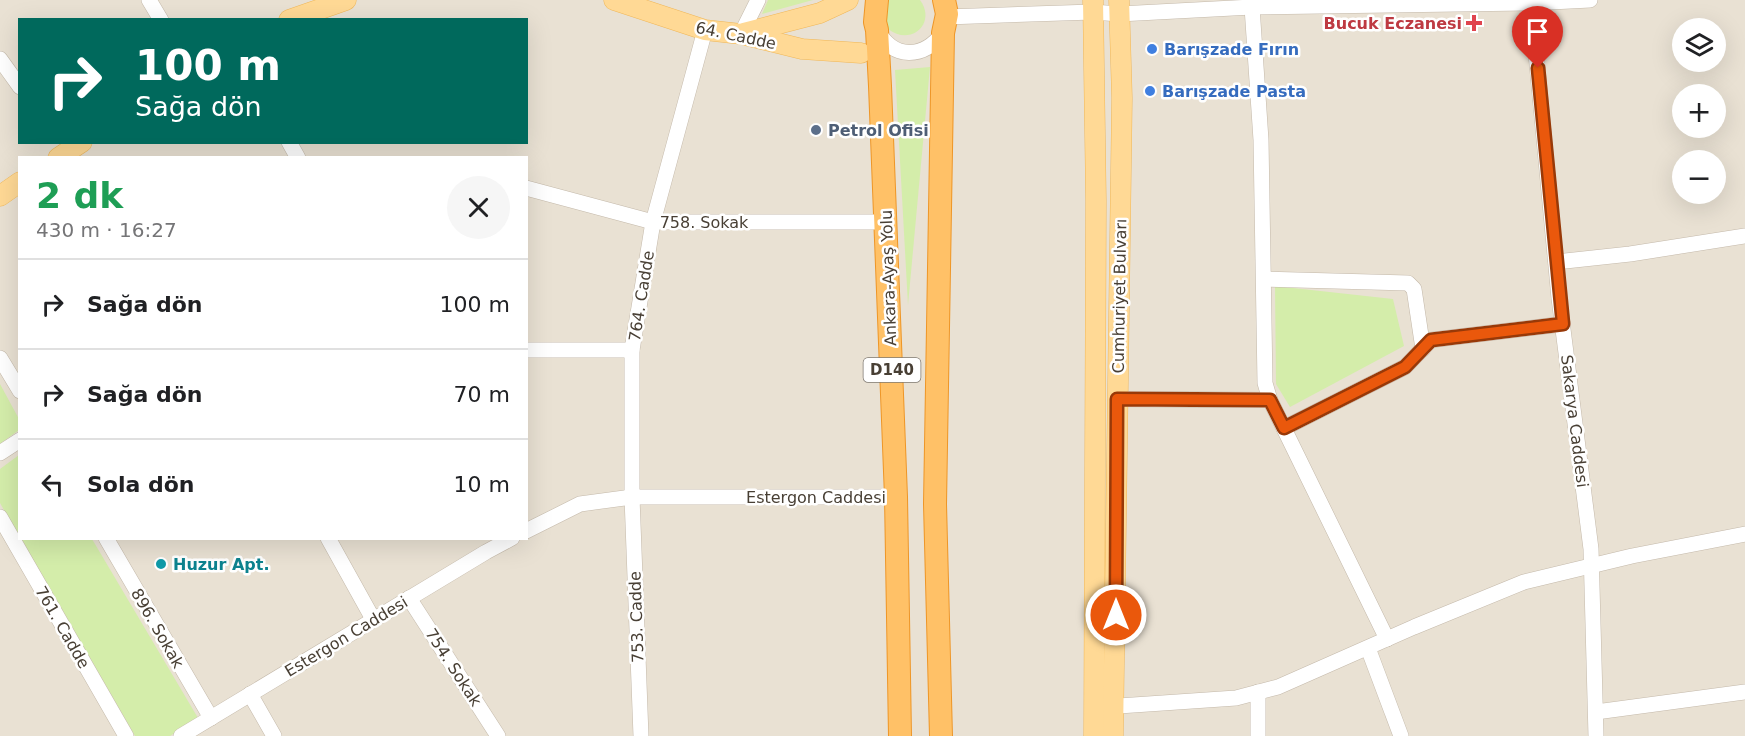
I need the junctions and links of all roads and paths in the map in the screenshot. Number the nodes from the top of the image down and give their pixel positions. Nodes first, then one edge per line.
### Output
1 (149, 0) edge
2 (346, 0) edge
3 (614, 0) edge
4 (758, 0) edge
5 (848, 0) edge
6 (1590, 0) edge
7 (878, 2) edge
8 (1531, 2) edge
9 (1093, 6) edge
10 (1119, 7) edge
11 (1252, 7) junction
12 (944, 11) edge
13 (160, 18) edge
14 (295, 18) edge
15 (705, 30) junction
16 (741, 34) junction
17 (880, 52) junction
18 (0, 59) edge
19 (18, 84) edge
20 (77, 144) edge
21 (60, 151) edge
22 (18, 183) edge
23 (528, 189) edge
24 (0, 196) edge
25 (653, 222) junction
26 (886, 222) junction
27 (1745, 236) edge
28 (1556, 262) junction
29 (1264, 279) junction
30 (1563, 324) junction
31 (1423, 349) junction
32 (528, 350) edge
33 (632, 350) junction
34 (0, 358) edge
35 (18, 388) edge
36 (1117, 399) junction
37 (1270, 400) junction
38 (1284, 428) junction
39 (18, 441) edge
40 (0, 453) edge
41 (632, 497) junction
42 (896, 497) junction
43 (0, 518) edge
44 (528, 530) edge
45 (1745, 534) edge
46 (107, 540) edge
47 (329, 540) edge
48 (508, 540) edge
49 (1592, 566) junction
50 (410, 598) junction
51 (373, 619) junction
52 (1387, 639) junction
53 (1368, 648) junction
54 (1258, 692) junction
55 (1745, 692) edge
56 (250, 694) junction
57 (1095, 706) junction
58 (1115, 708) junction
59 (1596, 712) junction
60 (211, 718) junction
61 (126, 736) edge
62 (181, 736) edge
63 (274, 736) edge
64 (498, 736) edge
65 (641, 736) edge
66 (900, 736) edge
67 (940, 736) edge
68 (1094, 736) edge
69 (1113, 736) edge
70 (1258, 736) edge
71 (1401, 736) edge
72 (1596, 736) edge

1 - 13 street
2 - 14 main road
3 - 15 main road, 64. Cadde
4 - 16 street
5 - 16 main road
6 - 8 street
7 - 17 highway, Ankara-Ayaş Yolu / D140
8 - 11 street
8 - 28 street, Sakarya Caddesi
9 - 10 street
9 - 12 street
9 - 57 main road, Cumhuriyet Bulvarı
10 - 11 street
10 - 36 main road, Cumhuriyet Bulvarı
11 - 29 street
12 - 17 street
12 - 67 highway, D140
15 - 16 main road, 64. Cadde
15 - 25 street, 764. Cadde
16 - 17 main road, 64. Cadde
17 - 26 highway, Ankara-Ayaş Yolu / D140
18 - 19 street
20 - 21 main road
22 - 24 main road
23 - 25 street, 758. Sokak
25 - 26 street, 758. Sokak
25 - 33 street, 764. Cadde
26 - 42 highway, Ankara-Ayaş Yolu / D140
27 - 28 street
28 - 30 street, Sakarya Caddesi
29 - 31 street
29 - 37 street
30 - 31 street
30 - 49 street, Sakarya Caddesi
31 - 38 street
32 - 33 street
33 - 41 street, 764. Cadde
34 - 35 street
36 - 37 street
36 - 58 main road, Cumhuriyet Bulvarı
37 - 38 street
38 - 52 street
39 - 40 street
41 - 42 street, Estergon Caddesi
41 - 44 street, Estergon Caddesi
41 - 65 street, 753. Cadde
42 - 66 highway, Ankara-Ayaş Yolu / D140
43 - 61 street, 761. Cadde
45 - 49 street
46 - 60 street, 896. Sokak
47 - 51 street
48 - 50 street, Estergon Caddesi
49 - 52 street
49 - 59 street, Sakarya Caddesi
50 - 51 street, Estergon Caddesi
50 - 64 street, 754. Sokak
51 - 56 street, Estergon Caddesi
52 - 53 street
53 - 54 street
53 - 71 street
54 - 58 street
54 - 70 street
55 - 59 street
56 - 60 street, Estergon Caddesi
56 - 63 street
57 - 58 street
57 - 68 main road, Cumhuriyet Bulvarı
58 - 69 main road, Cumhuriyet Bulvarı
59 - 72 street, Sakarya Caddesi
60 - 62 street, Estergon Caddesi

